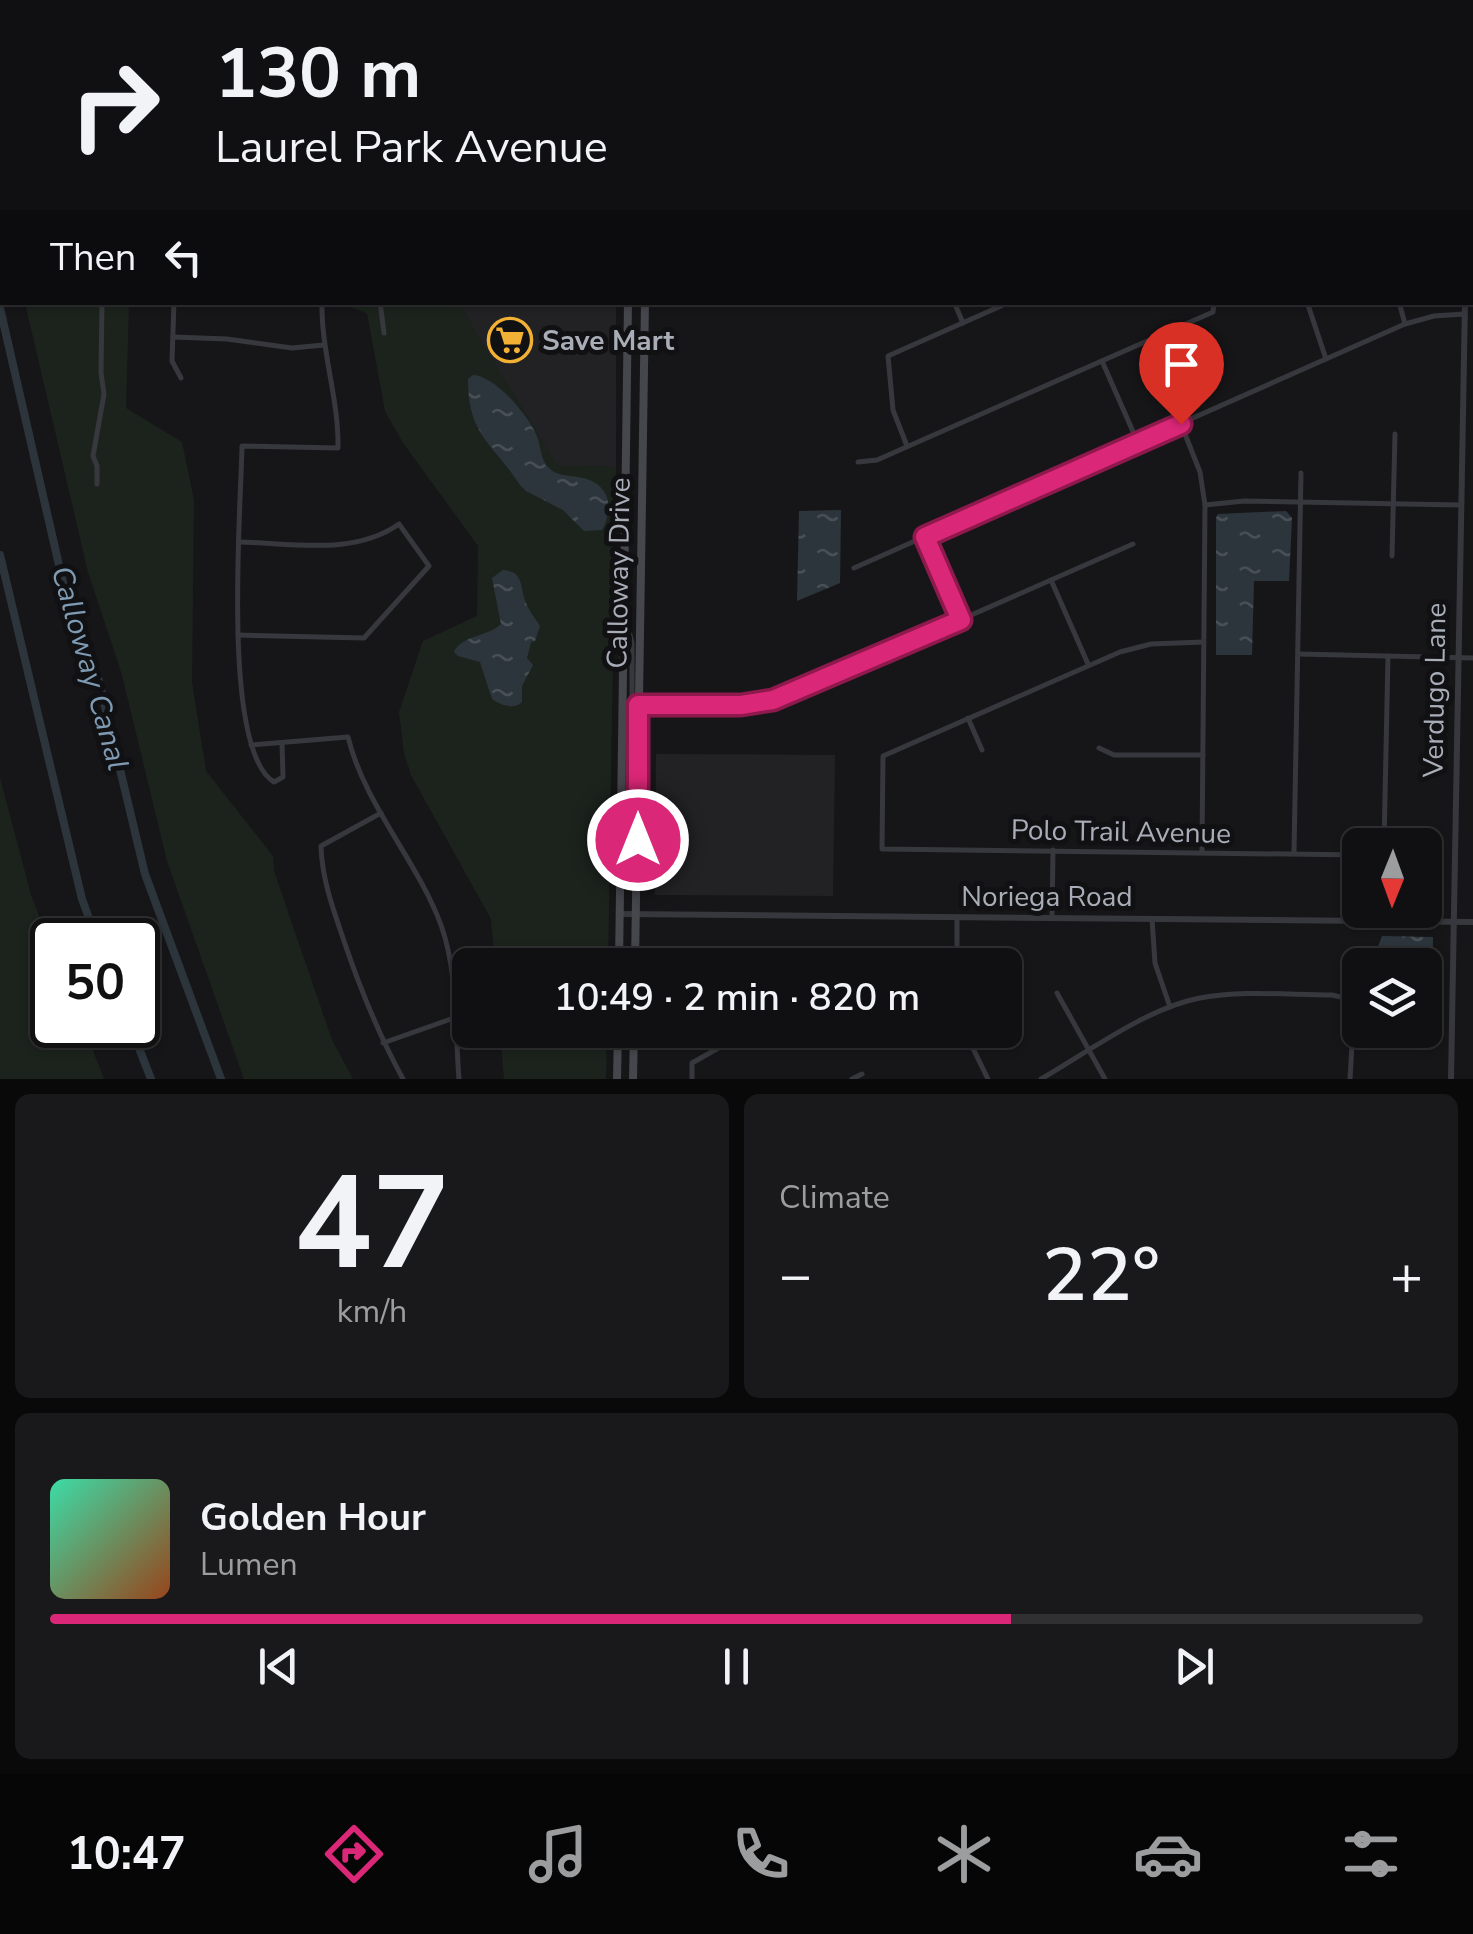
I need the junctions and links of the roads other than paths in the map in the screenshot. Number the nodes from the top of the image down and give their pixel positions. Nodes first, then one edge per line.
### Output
1 (102, 305) edge
2 (174, 305) edge
3 (322, 305) edge
4 (380, 305) edge
5 (628, 305) edge
6 (645, 305) edge
7 (955, 305) edge
8 (1003, 305) edge
9 (1214, 305) edge
10 (1307, 305) edge
11 (1400, 305) edge
12 (1465, 305) edge
13 (1464, 314) junction
14 (964, 323) junction
15 (1405, 324) junction
16 (384, 333) dead end
17 (173, 337) junction
18 (325, 345) junction
19 (1326, 359) junction
20 (1102, 360) junction
21 (1463, 368) junction
22 (1473, 369) edge
23 (181, 378) dead end
24 (1181, 424) junction
25 (1394, 434) dead end
26 (1138, 443) junction
27 (907, 446) junction
28 (858, 462) dead end
29 (1301, 472) dead end
30 (98, 484) dead end
31 (1300, 502) junction
32 (1394, 504) junction
33 (1205, 505) junction
34 (1460, 506) junction
35 (925, 537) junction
36 (240, 542) junction
37 (1133, 544) dead end
38 (1392, 556) dead end
39 (854, 568) dead end
40 (1051, 580) junction
41 (624, 614) junction
42 (961, 620) junction
43 (238, 635) junction
44 (1204, 642) junction
45 (1298, 654) junction
46 (1388, 656) junction
47 (1457, 658) junction
48 (1473, 658) edge
49 (1089, 665) junction
50 (638, 705) junction
51 (968, 718) junction
52 (282, 743) junction
53 (251, 745) junction
54 (1099, 748) dead end
55 (982, 750) dead end
56 (1203, 755) junction
57 (381, 813) junction
58 (1384, 828) edge
59 (1052, 850) junction
60 (1202, 852) junction
61 (1294, 853) junction
62 (1342, 854) edge
63 (620, 914) junction
64 (636, 914) junction
65 (957, 918) junction
66 (1052, 918) junction
67 (1152, 920) junction
68 (1454, 922) junction
69 (1473, 922) edge
70 (619, 948) edge
71 (635, 948) edge
72 (957, 948) edge
73 (452, 994) edge
74 (1057, 994) dead end
75 (1170, 1007) junction
76 (452, 1019) edge
77 (383, 1042) junction
78 (457, 1048) edge
79 (618, 1048) edge
80 (634, 1048) edge
81 (719, 1048) edge
82 (973, 1048) edge
83 (1090, 1052) junction
84 (862, 1074) dead end
85 (402, 1079) edge
86 (460, 1079) edge
87 (617, 1079) edge
88 (633, 1079) edge
89 (692, 1079) edge
90 (852, 1079) edge
91 (988, 1079) edge
92 (1041, 1079) edge
93 (1105, 1079) edge
94 (1350, 1079) edge
95 (1452, 1079) edge

1 - 30 street
2 - 17 street
3 - 18 street
4 - 16 street
5 - 41 main road, Calloway Drive
6 - 50 main road, Calloway Drive
7 - 14 street
8 - 14 street
9 - 20 street
10 - 19 street
11 - 15 street
12 - 13 street, Verdugo Lane
13 - 15 street
13 - 21 street, Verdugo Lane
14 - 27 street
15 - 19 street
17 - 18 street
17 - 23 street
18 - 36 street
19 - 24 street
20 - 26 street
20 - 27 street
21 - 22 street
21 - 34 street, Verdugo Lane
24 - 26 street
24 - 33 street
25 - 32 street
26 - 35 street
27 - 28 street
29 - 31 street
31 - 32 street
31 - 33 street
31 - 45 street
32 - 34 street
32 - 38 street
33 - 44 street
34 - 47 street, Verdugo Lane
35 - 39 street
35 - 42 street
36 - 43 street
36 - 43 street
37 - 40 street
40 - 42 street
40 - 49 street
41 - 50 street
41 - 63 main road, Calloway Drive
42 - 50 street
43 - 53 street
44 - 49 street
44 - 56 street
45 - 46 street
45 - 61 street
46 - 47 street
46 - 58 street
47 - 48 street
47 - 68 street, Verdugo Lane
49 - 51 street
50 - 64 main road, Calloway Drive
51 - 55 street
51 - 59 street, Polo Trail Avenue
52 - 53 street
52 - 53 street
52 - 57 street
54 - 56 street
56 - 60 street
57 - 73 street
57 - 77 street
59 - 60 street, Polo Trail Avenue
59 - 66 street
60 - 61 street, Polo Trail Avenue
61 - 62 street, Polo Trail Avenue
63 - 64 street, Noriega Road
63 - 70 main road, Calloway Drive
64 - 65 street, Noriega Road
64 - 71 main road, Calloway Drive
65 - 66 street, Noriega Road
65 - 72 street
66 - 67 street, Noriega Road
67 - 68 street, Noriega Road
67 - 75 street
68 - 69 street, Noriega Road
68 - 95 street, Verdugo Lane
74 - 83 street
75 - 83 street
75 - 94 street
76 - 77 street
77 - 85 street
78 - 86 street
79 - 87 main road
80 - 88 main road
81 - 89 street
82 - 91 street
83 - 92 street
83 - 93 street
84 - 90 street

